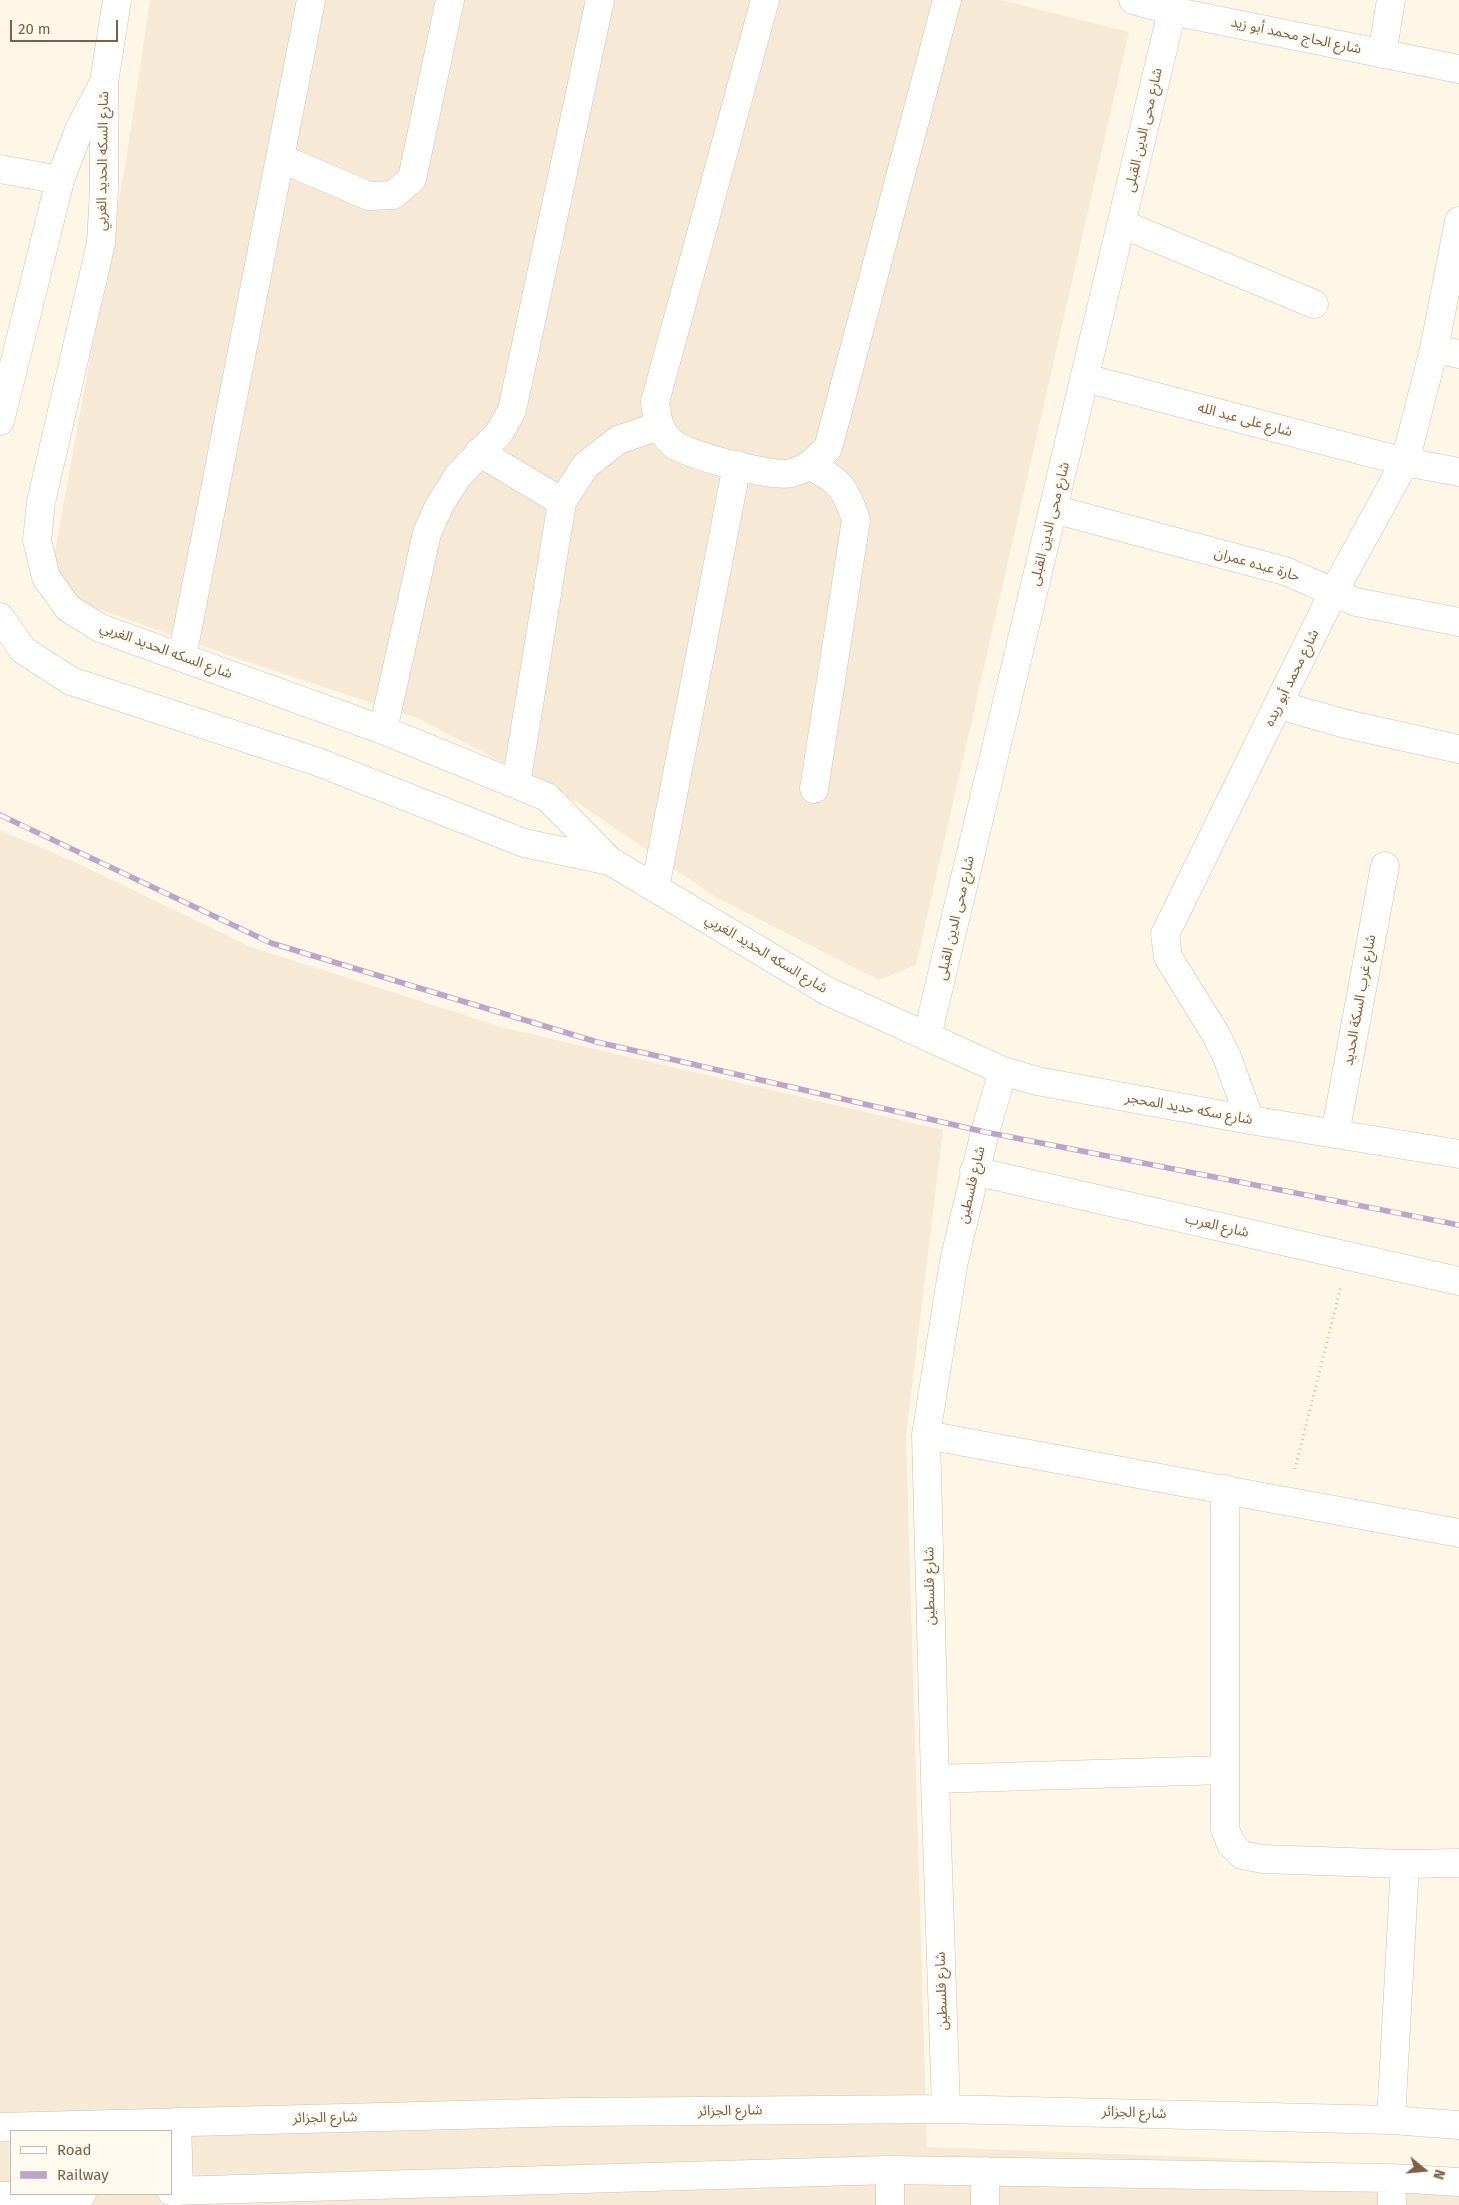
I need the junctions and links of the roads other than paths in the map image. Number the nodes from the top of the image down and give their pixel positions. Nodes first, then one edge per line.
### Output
1 (117, 0) edge
2 (311, 0) edge
3 (450, 0) edge
4 (600, 0) edge
5 (765, 0) edge
6 (948, 0) edge
7 (1133, 0) edge
8 (1391, 0) edge
9 (1172, 11) junction
10 (1382, 54) junction
11 (1459, 69) edge
12 (104, 82) junction
13 (280, 158) junction
14 (0, 168) edge
15 (60, 180) junction
16 (1459, 221) edge
17 (1122, 224) junction
18 (1314, 304) dead end
19 (1447, 351) edge
20 (1085, 378) junction
21 (0, 421) edge
22 (659, 426) junction
23 (479, 452) junction
24 (1405, 462) junction
25 (737, 465) junction
26 (811, 466) junction
27 (1459, 472) edge
28 (562, 502) junction
29 (1053, 509) junction
30 (1333, 593) junction
31 (0, 617) edge
32 (1459, 622) edge
33 (182, 657) junction
34 (1279, 705) junction
35 (383, 730) junction
36 (1459, 749) edge
37 (516, 784) junction
38 (814, 789) dead end
39 (610, 861) junction
40 (1385, 866) dead end
41 (655, 888) junction
42 (928, 1037) junction
43 (1003, 1071) junction
44 (1250, 1120) junction
45 (1336, 1134) junction
46 (1459, 1154) edge
47 (974, 1171) junction
48 (1459, 1281) edge
49 (926, 1435) junction
50 (1224, 1489) junction
51 (1459, 1534) edge
52 (1223, 1770) junction
53 (934, 1779) junction
54 (1459, 1863) edge
55 (1404, 1864) junction
56 (946, 2108) junction
57 (1390, 2120) junction
58 (177, 2122) junction
59 (1459, 2125) edge
60 (0, 2127) edge
61 (890, 2170) junction
62 (985, 2171) junction
63 (1391, 2178) junction
64 (1459, 2182) edge
65 (175, 2191) edge
66 (41, 2195) edge
67 (0, 2196) edge
68 (263, 2198) edge
69 (890, 2205) edge
70 (985, 2205) edge
71 (1392, 2205) edge

1 - 12 street, شارع السكه الحديد الغربي
2 - 13 street
3 - 13 street
4 - 23 street
5 - 22 street
6 - 26 street
7 - 9 street, شارع الحاج محمد أبو زيد
8 - 10 street
9 - 10 street, شارع الحاج محمد أبو زيد
9 - 17 street, شارع محى الدين القبلى
10 - 11 street, شارع الحاج محمد أبو زيد
12 - 15 street, شارع السكه الحديد الغربي
12 - 33 street, شارع السكه الحديد الغربي
13 - 33 street
14 - 15 street
15 - 21 street, شارع السكه الحديد الغربي
16 - 19 street, شارع محمد أبو ريده
17 - 18 street
17 - 20 street, شارع محى الدين القبلى
19 - 24 street, شارع محمد أبو ريده
20 - 24 street, شارع على عبد الله
20 - 29 street, شارع محى الدين القبلى
22 - 25 street
22 - 28 street
23 - 28 street
23 - 35 street
24 - 27 street, شارع على عبد الله
24 - 30 street, شارع محمد أبو ريده
25 - 26 street
25 - 41 street
26 - 38 street
28 - 37 street
29 - 30 street, حارة عبده عمران
29 - 42 street, شارع محى الدين القبلى
30 - 32 street, حارة عبده عمران
30 - 34 street, شارع محمد أبو ريده
31 - 39 street, شارع السكه الحديد الغربي
33 - 35 street, شارع السكه الحديد الغربي
34 - 36 street
34 - 44 street, شارع محمد أبو ريده
35 - 37 street, شارع السكه الحديد الغربي
37 - 39 street, شارع السكه الحديد الغربي
39 - 41 street, شارع السكه الحديد الغربي
40 - 45 street, شارع غرب السكة الحديد
41 - 42 street, شارع السكه الحديد الغربي
42 - 43 street, شارع سكه حديد المحجر
43 - 44 street, شارع سكه حديد المحجر
43 - 47 street, شارع فلسطين
44 - 45 street, شارع سكه حديد المحجر
45 - 46 street, شارع سكه حديد المحجر
47 - 48 street, شارع العرب
47 - 49 street, شارع فلسطين
49 - 50 street
49 - 53 street, شارع فلسطين
50 - 51 street
50 - 52 street
52 - 53 street
52 - 55 street
53 - 56 street, شارع فلسطين
54 - 55 street
55 - 57 street
56 - 57 street, شارع الجزائر
56 - 58 street, شارع الجزائر
57 - 59 street, شارع الجزائر
58 - 60 street, شارع الجزائر
58 - 65 street
61 - 62 street
61 - 68 street
61 - 69 street
62 - 63 street
62 - 70 street
63 - 64 street
63 - 71 street
65 - 68 street
66 - 67 street

